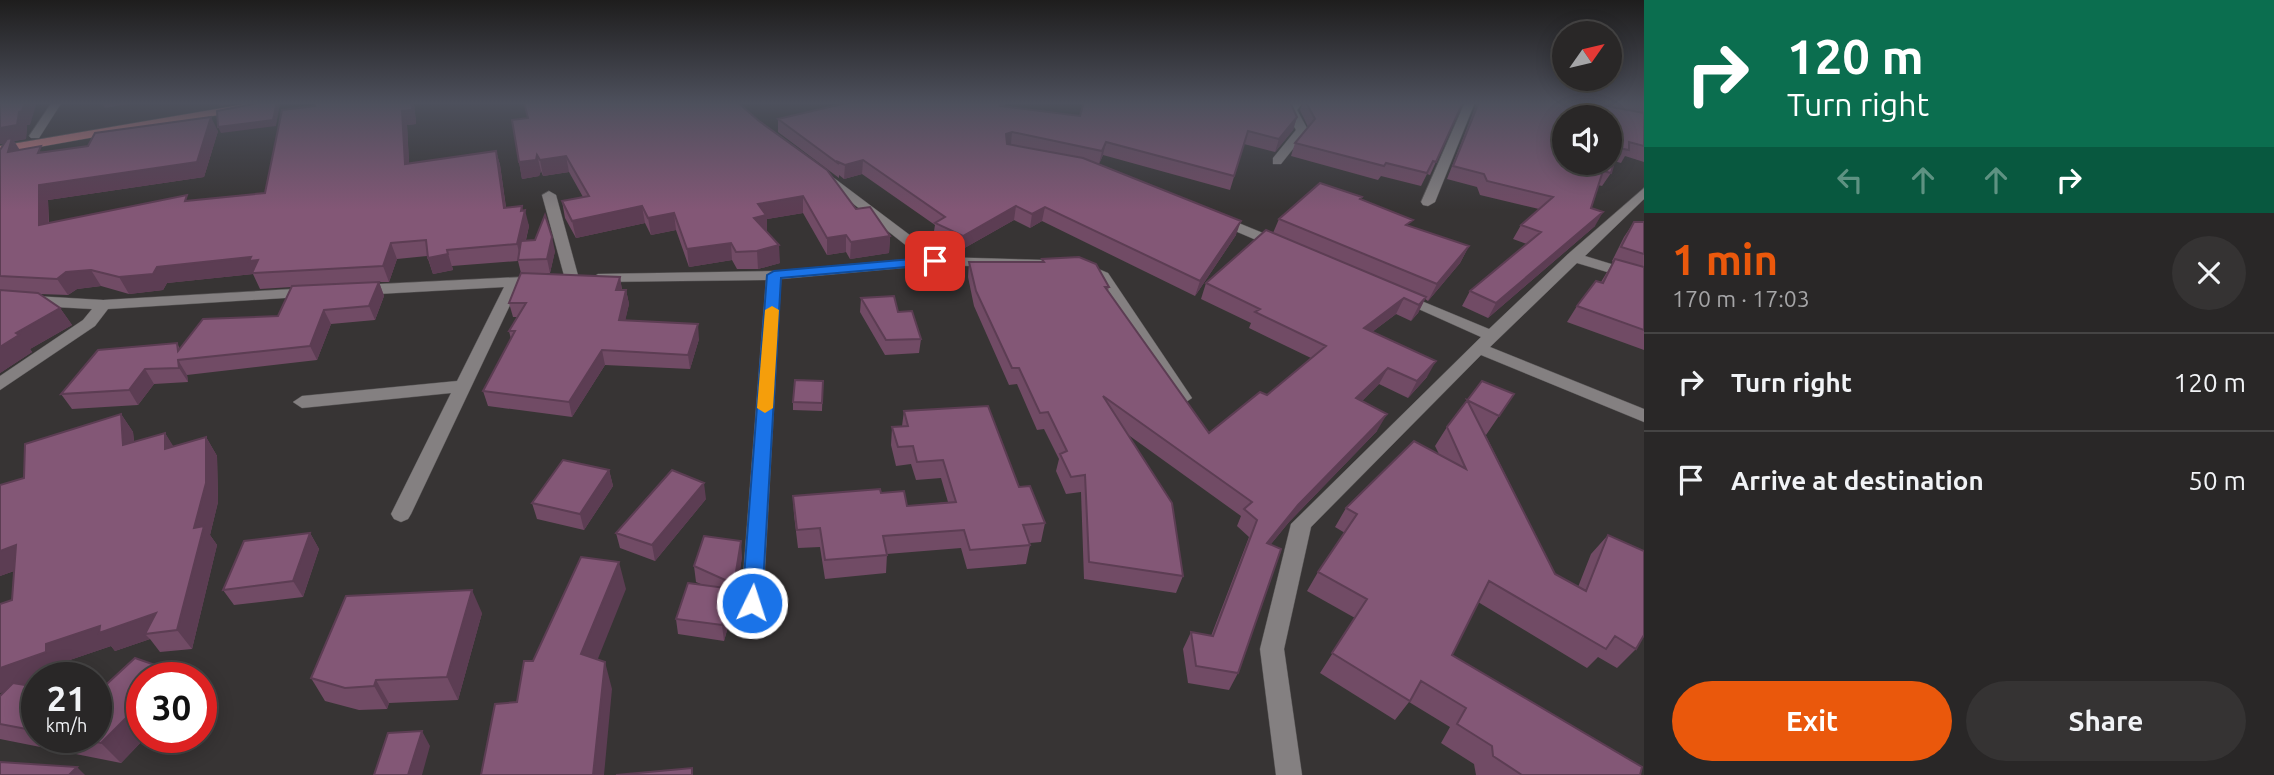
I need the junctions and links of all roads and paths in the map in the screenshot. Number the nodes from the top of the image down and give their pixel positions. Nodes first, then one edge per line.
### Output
1 (29, 138) edge
2 (56, 138) edge
3 (1295, 138) edge
4 (1455, 138) edge
5 (3, 147) edge
6 (1277, 161) dead end
7 (0, 165) edge
8 (815, 168) edge
9 (1644, 192) edge
10 (549, 195) dead end
11 (1428, 202) dead end
12 (1204, 212) edge
13 (1292, 250) edge
14 (1573, 257) junction
15 (935, 261) junction
16 (774, 275) junction
17 (572, 279) junction
18 (1644, 279) edge
19 (514, 281) junction
20 (349, 290) edge
21 (322, 292) edge
22 (1392, 293) edge
23 (0, 299) edge
24 (103, 304) junction
25 (1485, 342) junction
26 (0, 384) edge
27 (461, 386) junction
28 (1185, 400) edge
29 (302, 402) dead end
30 (1644, 416) edge
31 (401, 514) dead end
32 (752, 603) dead end
33 (1289, 775) edge

1 - 5 main road
2 - 5 main road
3 - 6 street
4 - 11 street
5 - 7 street
8 - 15 street
9 - 14 street
10 - 17 street
12 - 13 street
14 - 18 street
14 - 25 street
15 - 16 street
15 - 28 street
16 - 17 street
16 - 32 street
17 - 19 street
19 - 20 street
19 - 27 street
21 - 24 street
22 - 25 street
23 - 24 street
24 - 26 street
25 - 30 street
25 - 33 street
27 - 29 street
27 - 31 street

